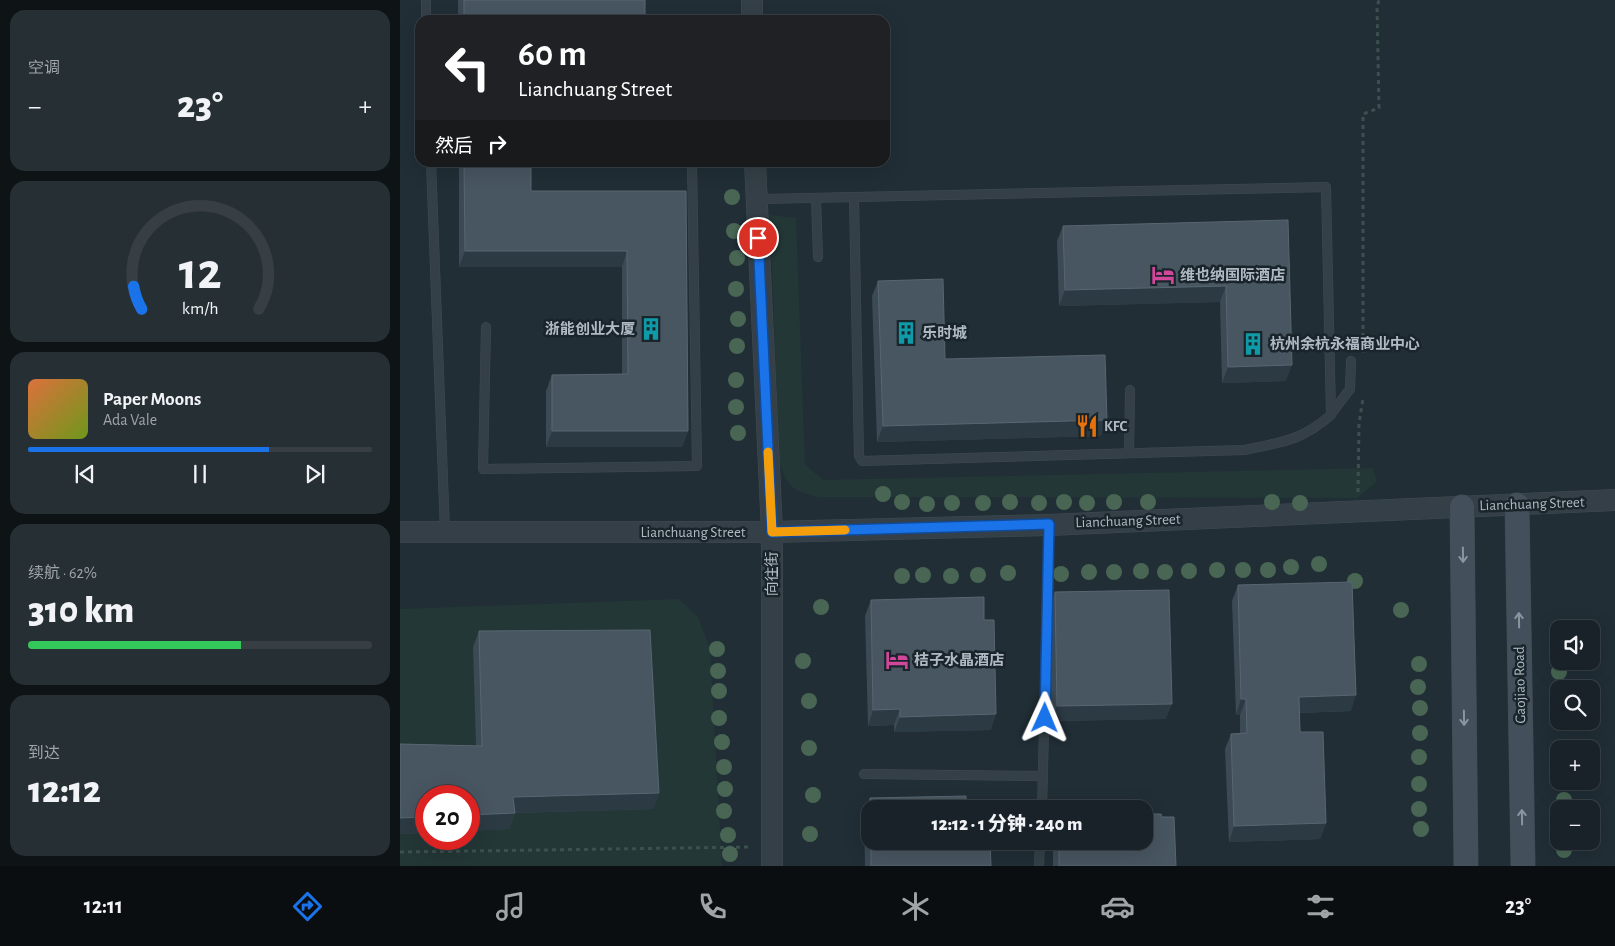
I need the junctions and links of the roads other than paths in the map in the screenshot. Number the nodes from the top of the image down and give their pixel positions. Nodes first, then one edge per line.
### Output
1 (426, 0) edge
2 (752, 0) edge
3 (426, 15) edge
4 (752, 15) edge
5 (431, 167) edge
6 (692, 167) edge
7 (755, 167) edge
8 (816, 198) junction
9 (854, 198) junction
10 (756, 200) junction
11 (818, 257) dead end
12 (486, 327) dead end
13 (1351, 361) dead end
14 (1130, 390) dead end
15 (1331, 415) junction
16 (1129, 453) junction
17 (1615, 500) edge
18 (1517, 505) junction
19 (1462, 507) junction
20 (1049, 524) junction
21 (400, 532) edge
22 (445, 532) junction
23 (772, 532) junction
24 (864, 774) dead end
25 (1043, 776) junction
26 (1042, 800) edge
27 (1040, 850) edge
28 (772, 856) edge
29 (1039, 866) edge
30 (1466, 866) edge
31 (1523, 866) edge

1 - 3 lane
2 - 4 street
5 - 22 lane
6 - 12 lane
7 - 10 street, 向往街
8 - 9 lane
8 - 10 lane
8 - 11 lane
9 - 15 lane
9 - 16 lane
10 - 23 street, 向往街
13 - 15 lane
14 - 16 lane
15 - 16 lane
17 - 18 street, Lianchuang Street
18 - 19 street, Lianchuang Street
31 -> 18 main road, Gaojiao Road
19 - 20 street, Lianchuang Street
19 -> 30 main road
20 - 23 street, Lianchuang Street
20 - 25 lane
21 - 22 street, Lianchuang Street
22 - 23 street, Lianchuang Street
23 - 28 street, 向往街
24 - 25 lane
25 - 26 lane
27 - 29 lane

